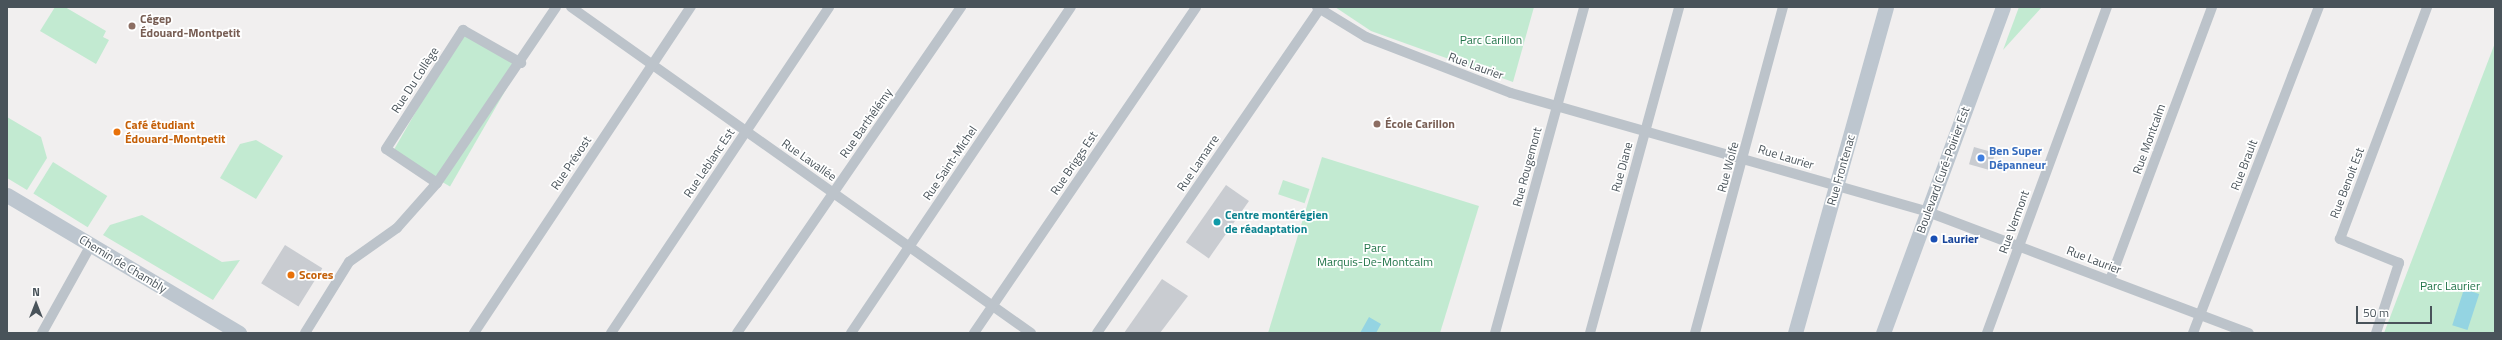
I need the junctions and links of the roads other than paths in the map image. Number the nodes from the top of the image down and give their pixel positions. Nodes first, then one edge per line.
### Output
1 (556, 7) edge
2 (571, 7) edge
3 (691, 7) edge
4 (829, 7) edge
5 (961, 7) edge
6 (1071, 7) edge
7 (1196, 7) edge
8 (1584, 7) edge
9 (1679, 7) edge
10 (1783, 7) edge
11 (1886, 7) edge
12 (2003, 7) edge
13 (2107, 7) edge
14 (2212, 7) edge
15 (2319, 7) edge
16 (2427, 7) edge
17 (1319, 8) edge
18 (521, 63) junction
19 (652, 65) junction
20 (1557, 105) junction
21 (1646, 130) junction
22 (746, 131) junction
23 (1744, 158) junction
24 (437, 183) junction
25 (1837, 186) junction
26 (833, 193) junction
27 (7, 195) edge
28 (1928, 212) junction
29 (91, 245) junction
30 (2019, 245) junction
31 (909, 247) junction
32 (2110, 280) junction
33 (992, 306) junction
34 (2200, 314) junction
35 (42, 333) edge
36 (240, 333) edge
37 (305, 333) edge
38 (474, 333) edge
39 (611, 333) edge
40 (738, 333) edge
41 (851, 333) edge
42 (974, 333) edge
43 (1031, 333) edge
44 (1097, 333) edge
45 (1495, 333) edge
46 (1590, 333) edge
47 (1695, 333) edge
48 (1795, 333) edge
49 (1883, 333) edge
50 (1986, 333) edge
51 (2193, 333) edge
52 (2249, 333) edge
53 (2376, 333) edge

1 - 18 street
2 - 19 street, Rue Lavallée
3 - 19 street, Rue Prévost
4 - 22 street, Rue Leblanc Est
5 - 26 street, Rue Barthélémy
6 - 31 street, Rue Saint-Michel
7 - 33 street, Rue Briggs Est
8 - 20 street, Rue Rougemont
9 - 21 street, Rue Diane
10 - 23 street, Rue Wolfe
11 - 25 main road, Rue Frontenac
12 - 28 main road, Boulevard Curé-Poirier Est
13 - 30 street, Rue Vermont
14 - 32 street, Rue Montcalm
15 - 34 street, Rue Brault
16 - 53 street, Rue Benoit Est
17 - 20 street, Rue Laurier
17 - 44 street, Rue Lamarre
18 - 24 street
18 - 24 street, Rue Du Collège
19 - 22 street, Rue Lavallée
19 - 38 street, Rue Prévost
20 - 21 street, Rue Laurier
20 - 45 street, Rue Rougemont
21 - 23 street, Rue Laurier
21 - 46 street, Rue Diane
22 - 26 street, Rue Lavallée
22 - 39 street, Rue Leblanc Est
23 - 25 street, Rue Laurier
23 - 47 street, Rue Wolfe
24 - 37 street
25 - 28 street, Rue Laurier
25 - 48 main road, Rue Frontenac
26 - 31 street, Rue Lavallée
26 - 40 street, Rue Barthélémy
27 - 29 main road, Chemin de Chambly
28 - 30 street, Rue Laurier
28 - 49 main road, Boulevard Curé-Poirier Est
29 - 35 street
29 - 36 main road, Chemin de Chambly
30 - 32 street, Rue Laurier
30 - 50 street, Rue Vermont
31 - 33 street, Rue Lavallée
31 - 41 street, Rue Saint-Michel
32 - 34 street, Rue Laurier
33 - 42 street, Rue Briggs Est
33 - 43 street, Rue Lavallée
34 - 51 street, Rue Brault
34 - 52 street, Rue Laurier

